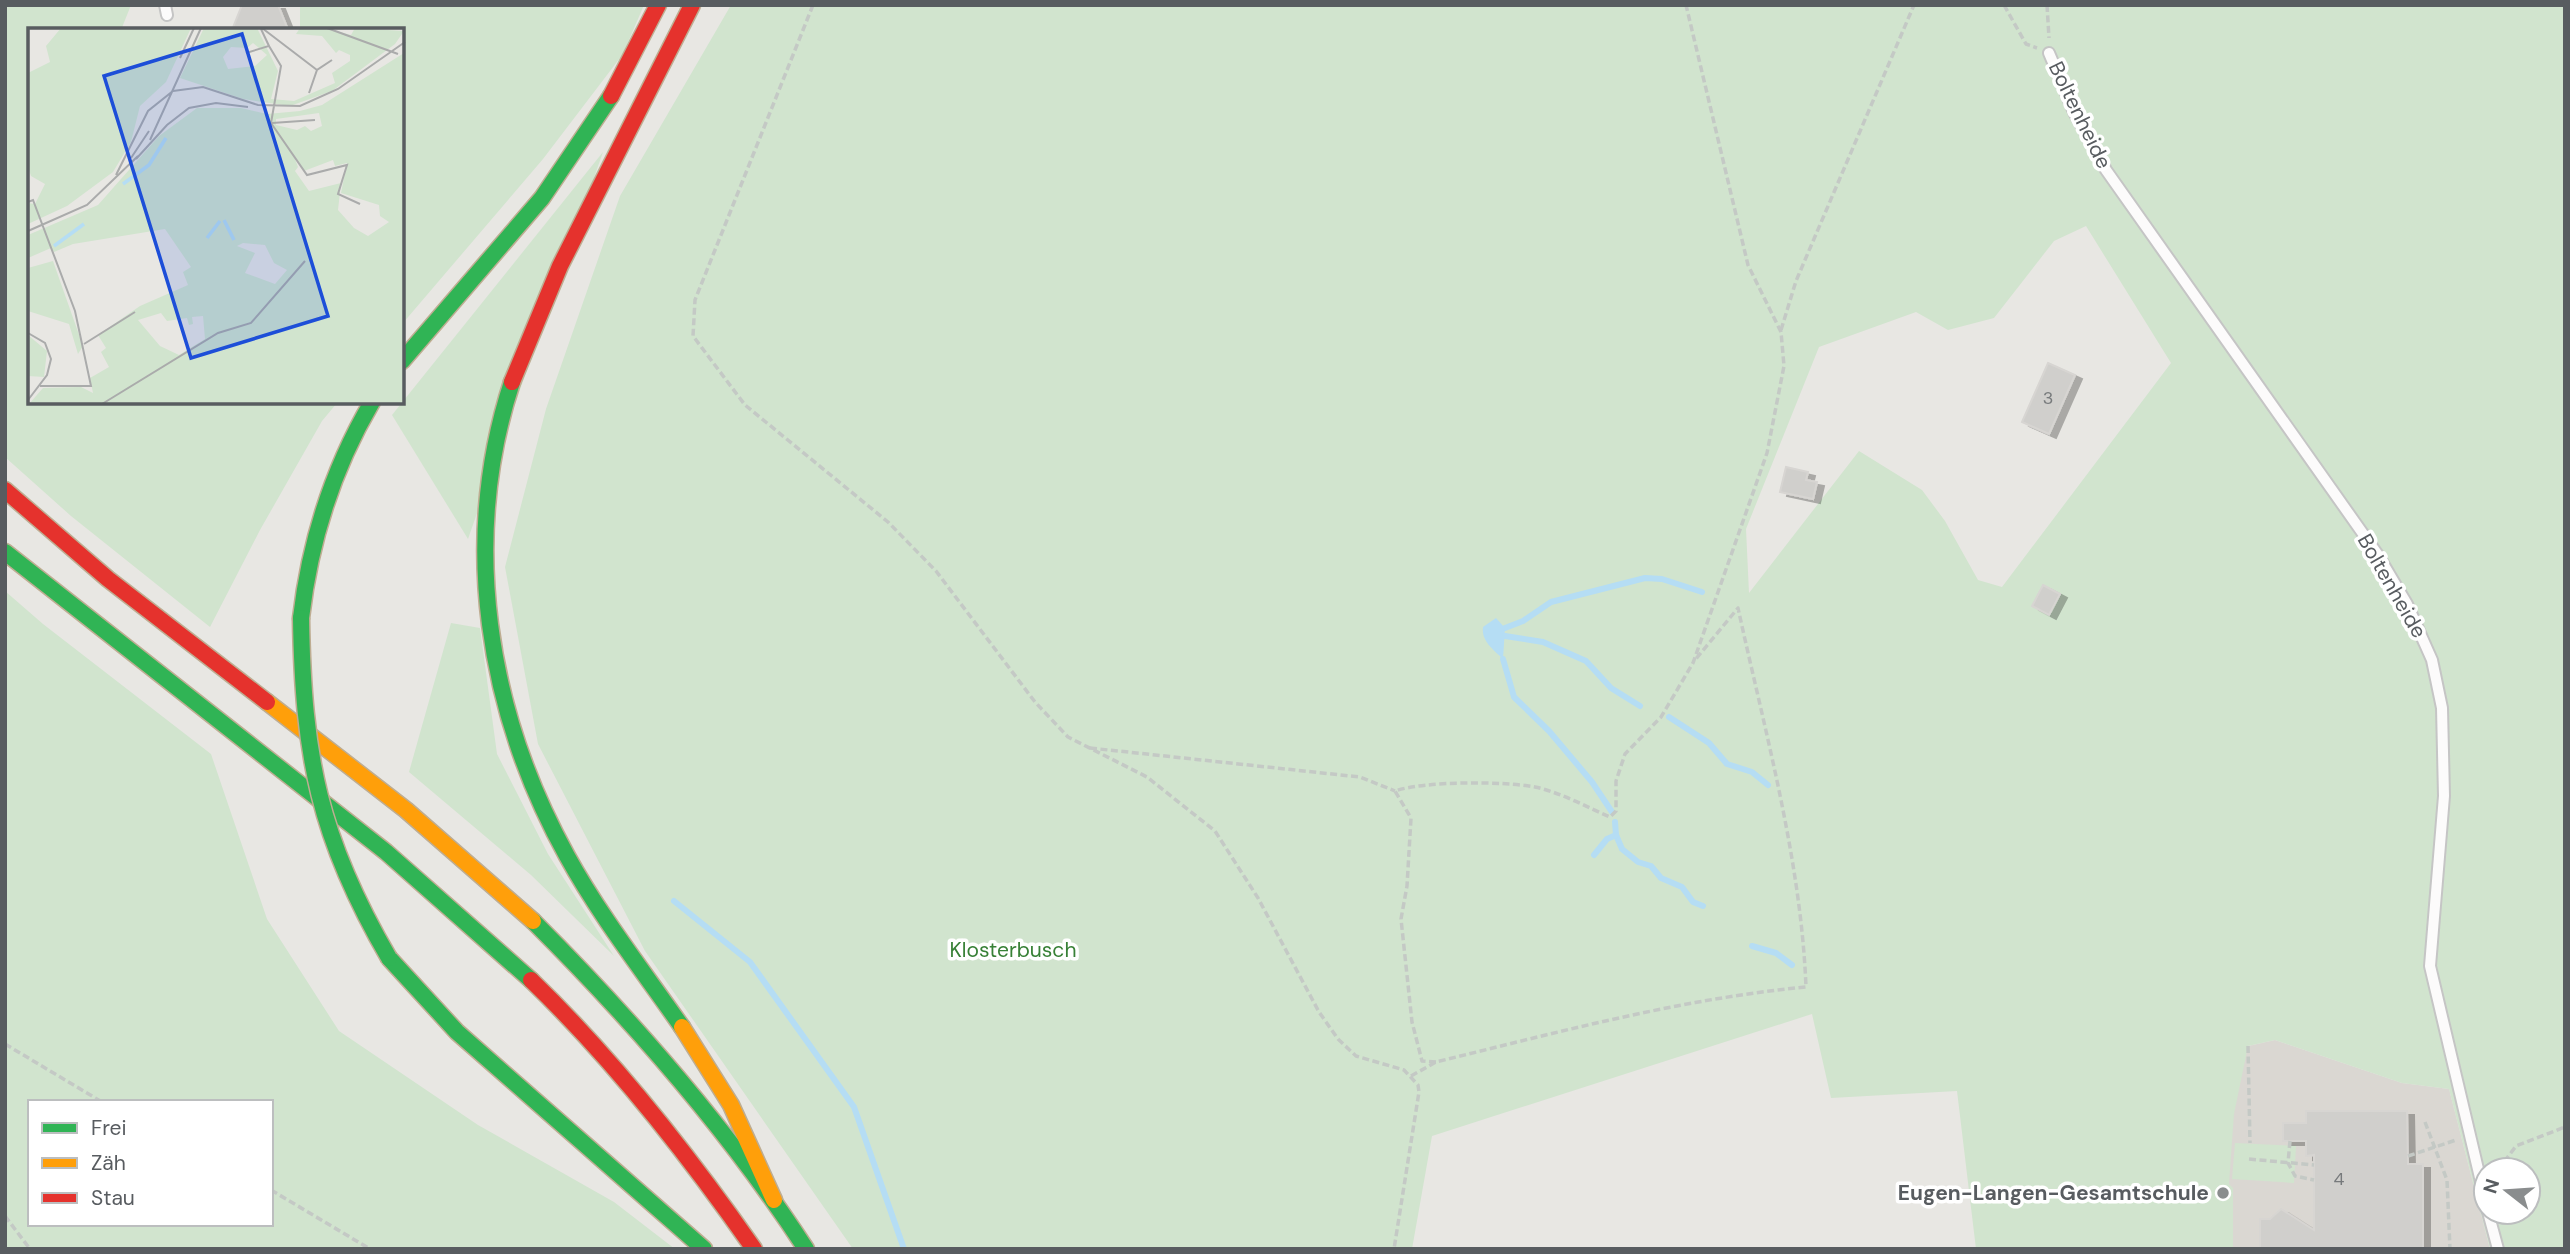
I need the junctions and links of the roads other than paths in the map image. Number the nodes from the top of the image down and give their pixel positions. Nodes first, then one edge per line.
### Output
1 (658, 5) edge
2 (692, 5) edge
3 (2049, 53) road end
4 (404, 359) edge
5 (371, 404) edge
6 (5, 490) edge
7 (5, 552) edge
8 (2472, 1159) edge
9 (774, 1200) junction
10 (2492, 1226) edge
11 (704, 1249) edge
12 (754, 1249) edge
13 (806, 1249) edge
14 (2498, 1249) edge

1 - 4 highway
2 - 9 highway
3 - 8 lane, Boltenheide
5 - 11 highway, bridge
6 - 9 highway
7 - 12 highway
9 - 13 highway
10 - 14 lane

